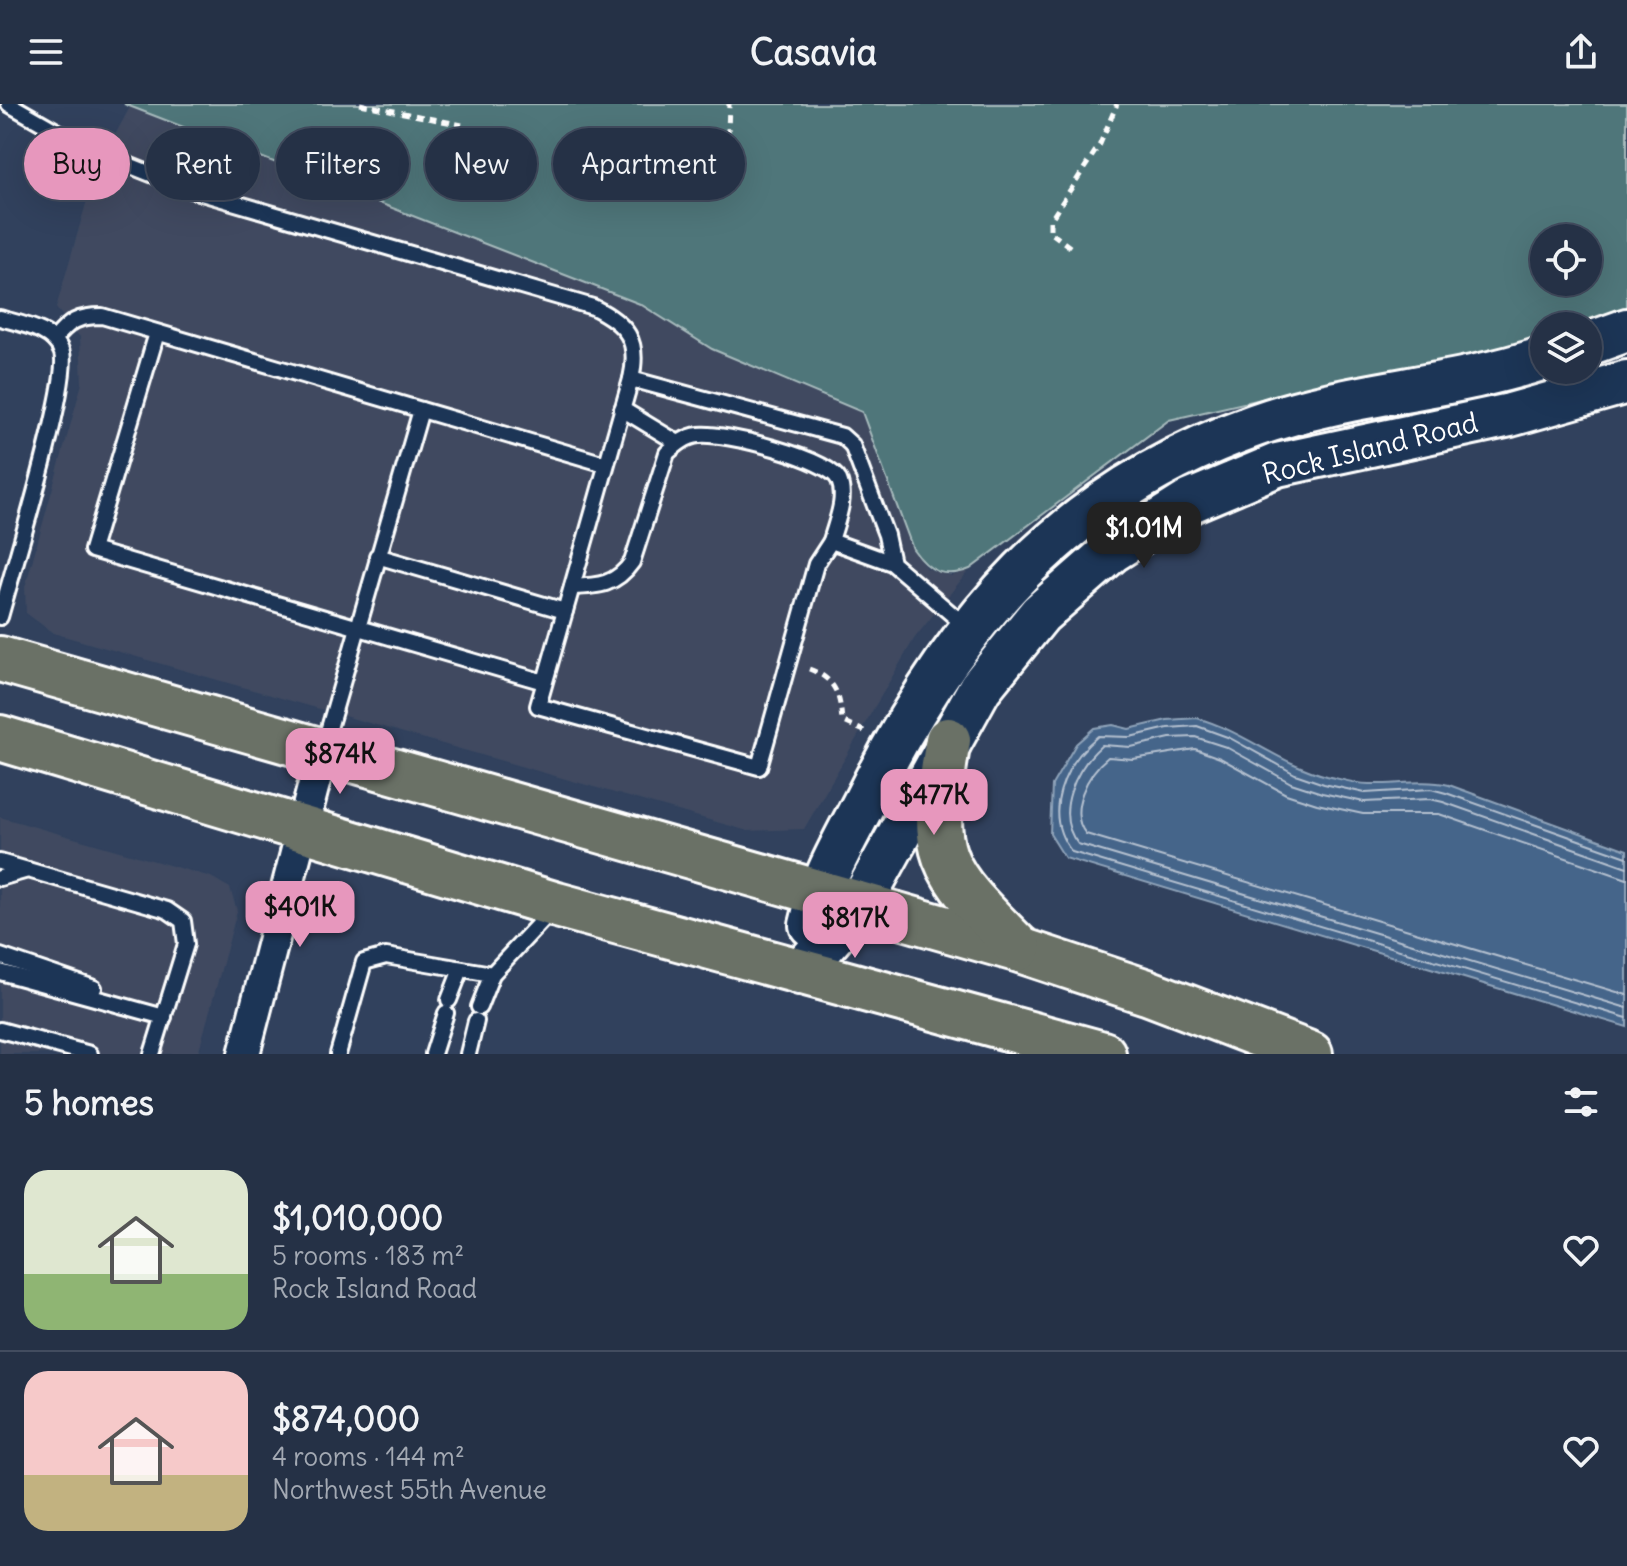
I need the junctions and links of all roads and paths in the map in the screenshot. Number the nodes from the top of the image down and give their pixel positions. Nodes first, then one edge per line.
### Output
1 (9, 104) edge
2 (360, 104) edge
3 (729, 104) edge
4 (1117, 104) edge
5 (462, 125) dead end
6 (728, 128) edge
7 (1070, 247) dead end
8 (0, 318) edge
9 (1627, 330) edge
10 (157, 333) junction
11 (1602, 339) edge
12 (54, 340) junction
13 (1530, 361) edge
14 (631, 379) junction
15 (1627, 382) edge
16 (622, 409) junction
17 (421, 410) junction
18 (678, 443) junction
19 (859, 462) junction
20 (605, 464) junction
21 (831, 469) junction
22 (831, 541) junction
23 (377, 556) junction
24 (892, 563) junction
25 (572, 587) junction
26 (565, 611) junction
27 (0, 617) edge
28 (356, 627) junction
29 (968, 628) junction
30 (0, 659) edge
31 (809, 669) dead end
32 (544, 682) junction
33 (865, 732) dead end
34 (0, 738) edge
35 (948, 740) junction
36 (323, 749) junction
37 (304, 830) junction
38 (0, 862) edge
39 (28, 870) junction
40 (0, 878) edge
41 (818, 890) junction
42 (861, 903) junction
43 (557, 905) junction
44 (1020, 950) junction
45 (0, 956) edge
46 (461, 969) junction
47 (0, 972) edge
48 (800, 973) junction
49 (492, 974) junction
50 (118, 1004) junction
51 (164, 1017) junction
52 (0, 1030) edge
53 (90, 1054) edge
54 (152, 1054) edge
55 (245, 1054) edge
56 (338, 1054) edge
57 (433, 1054) edge
58 (468, 1054) edge
59 (1103, 1054) edge
60 (1310, 1054) edge

1 - 14 lane
2 - 5 path
3 - 6 path
4 - 7 path
8 - 12 lane
9 - 11 main road
10 - 12 lane
10 - 17 lane
10 - 28 lane
12 - 27 lane
13 - 29 main road, Rock Island Road
14 - 16 lane
14 - 19 lane
15 - 35 main road, Rock Island Road
16 - 18 lane
16 - 20 lane
17 - 20 lane
17 - 23 lane
18 - 21 lane
18 - 25 lane
19 - 21 lane
19 - 24 lane
20 - 25 lane
21 - 22 lane
22 - 24 lane
22 - 32 lane
23 - 26 lane
23 - 28 lane
24 - 29 lane
25 - 26 lane
26 - 32 lane
28 - 32 lane
28 - 36 lane
29 - 41 main road, Rock Island Road
30 - 36 main road
31 - 33 path
34 - 37 main road
35 - 42 main road, Rock Island Road
35 - 44 main road
36 - 37 street
36 - 41 main road
37 - 43 main road
37 - 55 street
38 - 39 lane
39 - 40 lane
39 - 51 lane
41 - 42 main road
41 - 48 main road, Rock Island Road
42 - 44 main road
42 - 48 main road, Rock Island Road
43 - 48 main road
43 - 49 lane
44 - 60 main road
45 - 50 lane
46 - 49 lane
46 - 56 lane
46 - 57 lane
47 - 50 lane
48 - 59 main road
49 - 58 lane
50 - 51 lane
51 - 54 lane
52 - 53 lane

